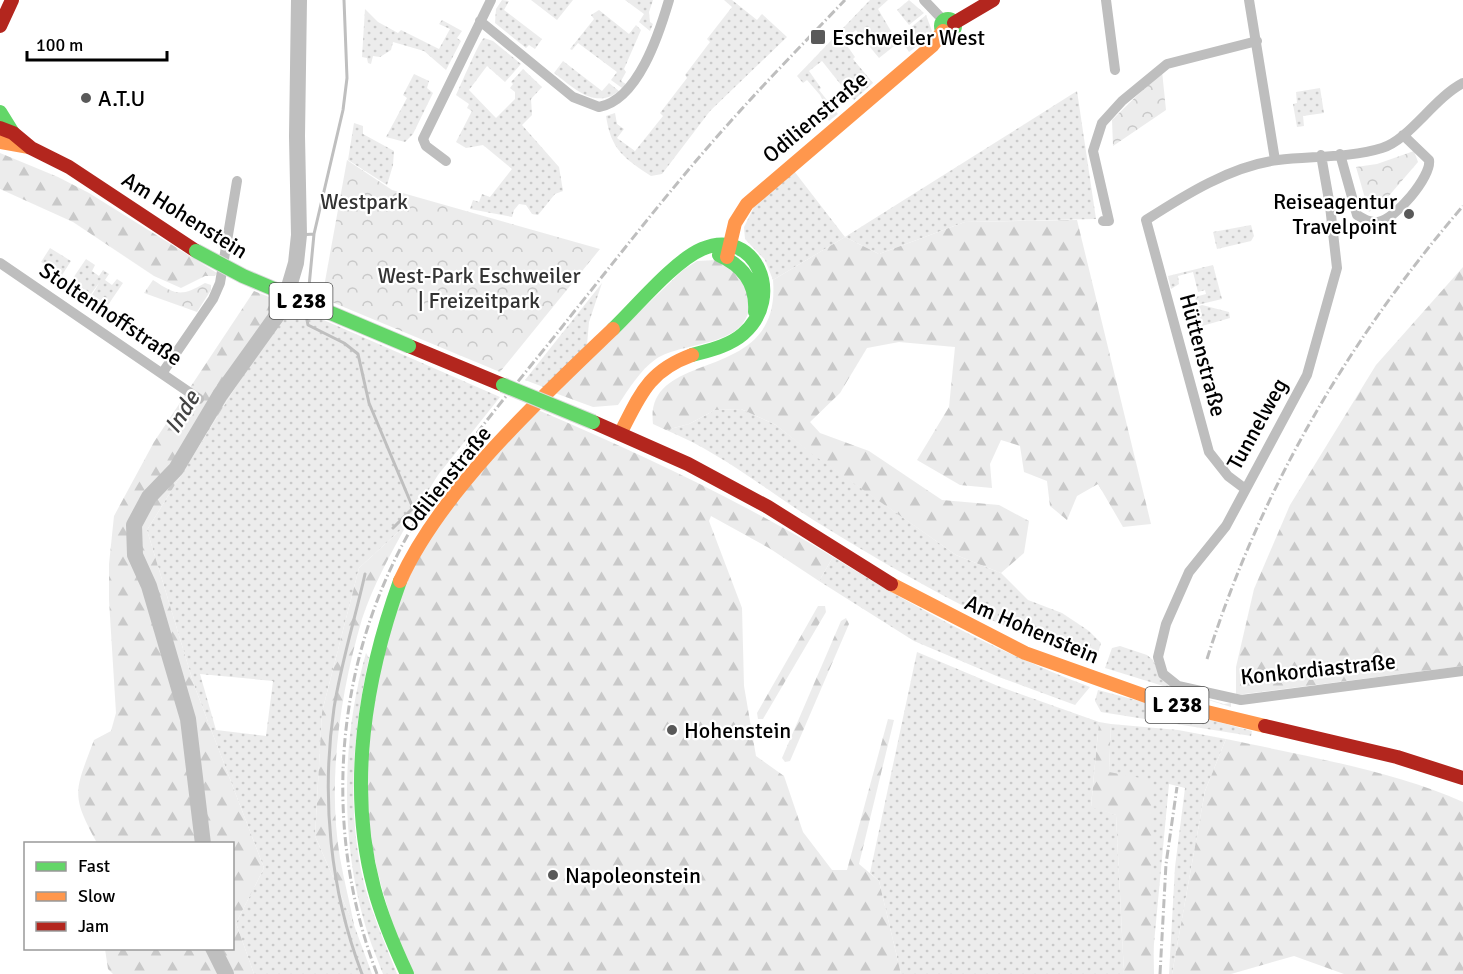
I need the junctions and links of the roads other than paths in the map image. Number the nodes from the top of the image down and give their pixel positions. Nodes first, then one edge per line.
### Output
1 (12, 0) edge
2 (491, 0) edge
3 (669, 0) edge
4 (924, 0) edge
5 (993, 0) edge
6 (1106, 0) edge
7 (1249, 0) edge
8 (480, 21) junction
9 (947, 25) junction
10 (0, 26) edge
11 (1257, 41) junction
12 (1115, 70) dead end
13 (1463, 83) edge
14 (0, 112) edge
15 (6, 130) edge
16 (1403, 135) junction
17 (0, 142) edge
18 (31, 148) junction
19 (1340, 154) junction
20 (1321, 155) junction
21 (1275, 160) junction
22 (446, 161) dead end
23 (237, 181) dead end
24 (1103, 221) dead end
25 (728, 251) junction
26 (0, 263) edge
27 (163, 372) junction
28 (199, 399) dead end
29 (620, 434) junction
30 (1244, 488) junction
31 (1463, 671) edge
32 (1178, 686) joint
33 (1463, 778) edge
34 (407, 974) edge

1 - 10 main road
2 - 8 street
3 - 8 street
4 - 9 street
5 - 9 main road, Odilienstraße
6 - 12 street
7 - 11 street
8 - 22 street
9 - 25 main road, Odilienstraße
11 - 21 street
11 - 24 street
13 - 16 street
14 - 15 main road, Am Hohenstein
15 - 18 main road, Am Hohenstein / L 238
16 - 19 street
16 - 19 street
17 - 18 main road, Am Hohenstein / L 238
18 - 29 main road, Am Hohenstein / L 238, bridge
19 - 20 street
20 - 21 street
20 - 30 street, Tunnelweg
21 - 30 street, Hüttenstraße
23 - 27 street
25 - 29 main road
25 - 34 main road, Odilienstraße
26 - 27 street, Stoltenhoffstraße
27 - 28 street, Stoltenhoffstraße
29 - 33 main road, Am Hohenstein / L 238
30 - 32 street, Tunnelweg
31 - 32 street, Konkordiastraße

